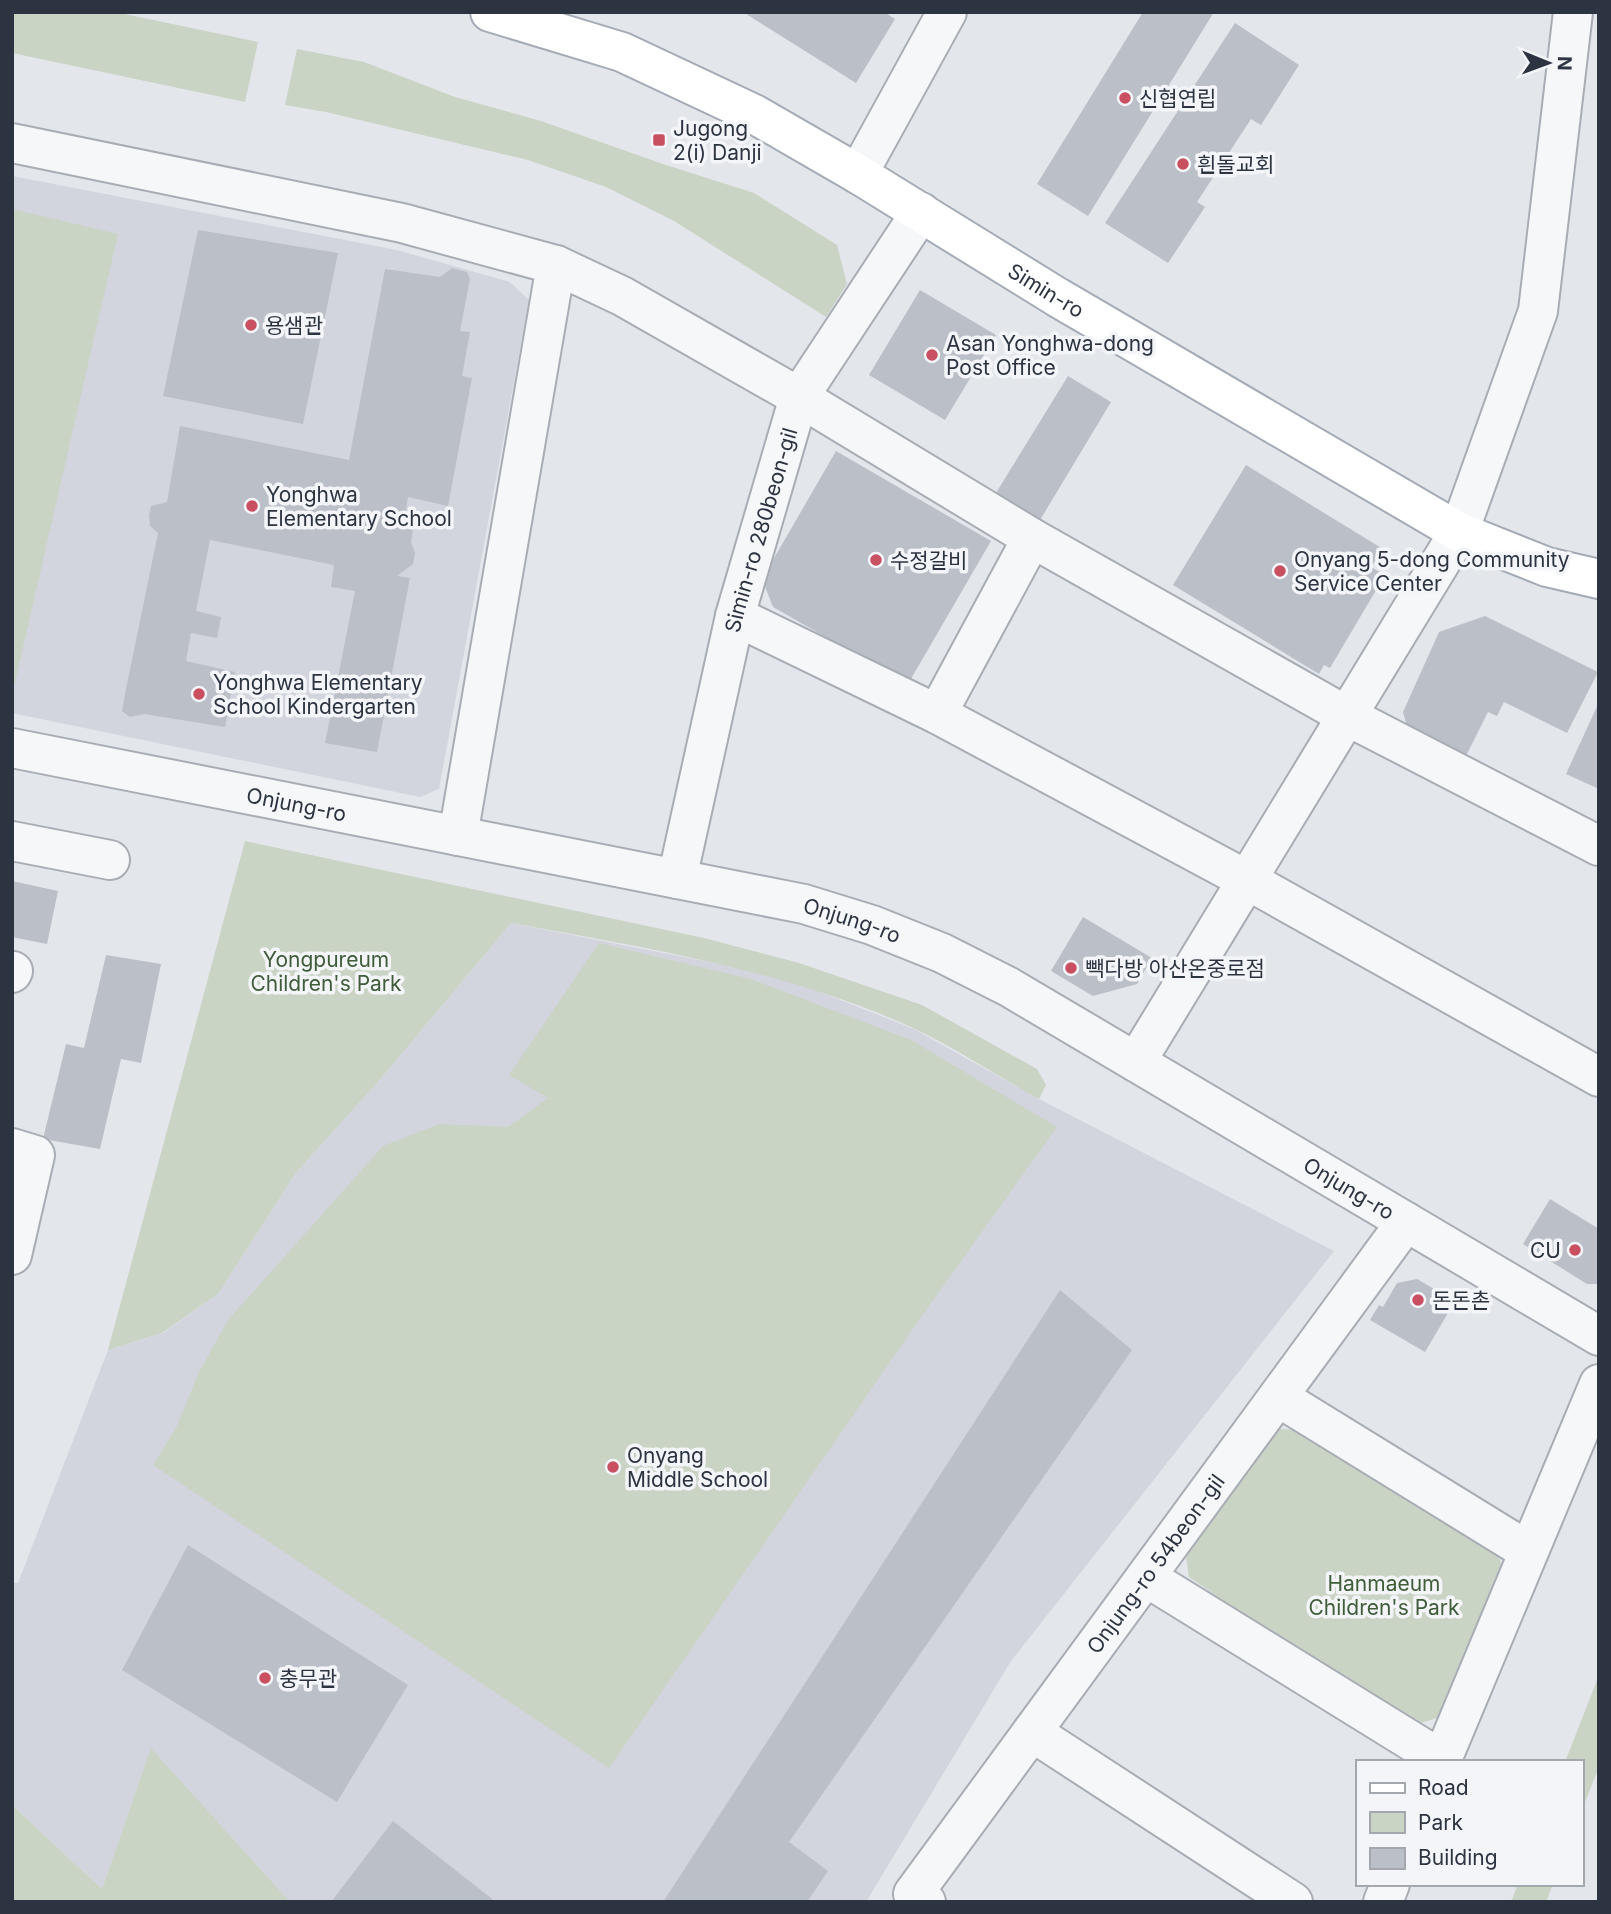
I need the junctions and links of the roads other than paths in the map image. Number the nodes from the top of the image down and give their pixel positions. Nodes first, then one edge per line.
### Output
1 (490, 12) edge
2 (947, 12) edge
3 (1573, 12) edge
4 (12, 143) edge
5 (858, 174) junction
6 (921, 212) junction
7 (556, 265) junction
8 (799, 397) junction
9 (1459, 532) junction
10 (1032, 538) junction
11 (1599, 579) edge
12 (735, 616) junction
13 (937, 714) junction
14 (1346, 716) junction
15 (12, 748) edge
16 (458, 835) junction
17 (12, 841) edge
18 (1599, 846) edge
19 (110, 860) dead end
20 (677, 879) junction
21 (1247, 880) junction
22 (1136, 1062) junction
23 (1599, 1077) edge
24 (12, 1148) edge
25 (1406, 1222) junction
26 (12, 1255) edge
27 (1599, 1336) edge
28 (1599, 1384) edge
29 (1278, 1397) junction
30 (1528, 1551) junction
31 (1146, 1577) junction
32 (1032, 1732) junction
33 (1439, 1760) edge
34 (1441, 1760) edge
35 (926, 1902) edge
36 (1293, 1902) edge

1 - 5 main road, Simin-ro
2 - 5 street
3 - 9 street
4 - 7 street
5 - 6 main road, Simin-ro
6 - 8 street, Simin-ro 280beon-gil
6 - 9 main road, Simin-ro
7 - 8 street
7 - 16 street
8 - 10 street
8 - 12 street, Simin-ro 280beon-gil
9 - 11 main road, Simin-ro
9 - 14 street
10 - 13 street
10 - 14 street
12 - 13 street
12 - 20 street, Simin-ro 280beon-gil
13 - 21 street
14 - 18 street
14 - 21 street
15 - 16 street, Onjung-ro
16 - 20 street, Onjung-ro
17 - 19 street
20 - 22 street, Onjung-ro
21 - 22 street
21 - 23 street
22 - 25 street, Onjung-ro
24 - 26 street
25 - 27 street, Onjung-ro
25 - 29 street, Onjung-ro 54beon-gil
28 - 30 street
29 - 30 street
29 - 31 street, Onjung-ro 54beon-gil
30 - 34 street
31 - 32 street, Onjung-ro 54beon-gil
31 - 33 street
32 - 35 street, Onjung-ro 54beon-gil
32 - 36 street

